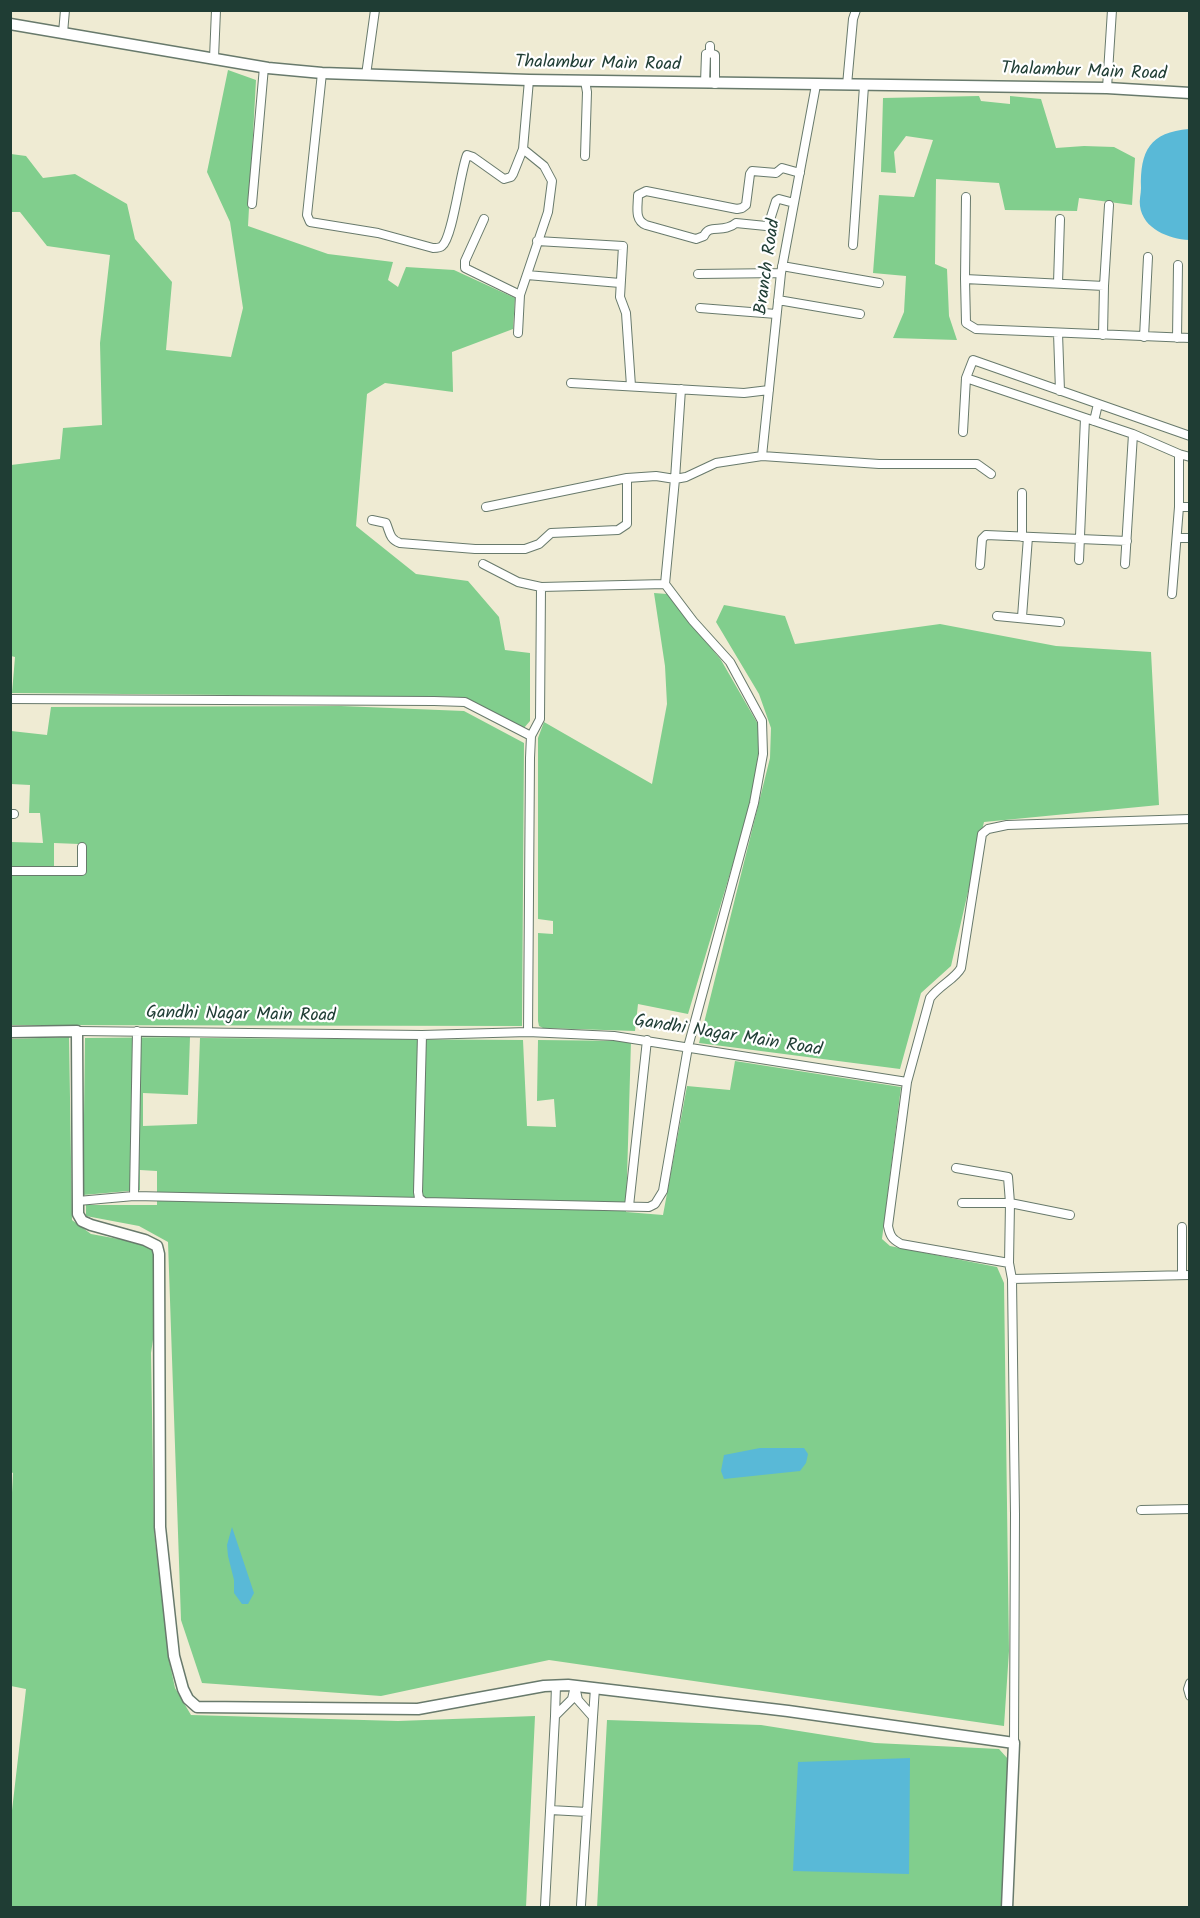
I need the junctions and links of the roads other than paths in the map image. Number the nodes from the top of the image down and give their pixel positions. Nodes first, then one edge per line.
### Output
1 (65, 10) edge
2 (216, 10) edge
3 (375, 10) edge
4 (856, 10) edge
5 (1112, 10) edge
6 (10, 24) edge
7 (63, 33) junction
8 (710, 49) dead end
9 (214, 58) junction
10 (264, 67) junction
11 (322, 73) junction
12 (366, 75) junction
13 (529, 80) junction
14 (585, 81) junction
15 (710, 83) junction
16 (816, 85) junction
17 (847, 86) junction
18 (864, 86) junction
19 (1107, 88) junction
20 (1190, 93) edge
21 (523, 149) junction
22 (585, 156) dead end
23 (800, 173) junction
24 (966, 197) dead end
25 (794, 203) junction
26 (252, 204) dead end
27 (1109, 205) dead end
28 (737, 209) junction
29 (484, 219) dead end
30 (1060, 219) dead end
31 (736, 223) junction
32 (537, 241) junction
33 (853, 245) dead end
34 (1148, 257) dead end
35 (1178, 265) dead end
36 (781, 269) junction
37 (528, 274) junction
38 (698, 274) dead end
39 (965, 279) junction
40 (620, 283) junction
41 (879, 283) dead end
42 (1058, 283) junction
43 (1104, 286) junction
44 (520, 295) junction
45 (778, 300) junction
46 (700, 308) dead end
47 (777, 314) junction
48 (860, 314) dead end
49 (518, 333) dead end
50 (1058, 333) junction
51 (1103, 335) junction
52 (1144, 337) junction
53 (1177, 338) junction
54 (1190, 338) edge
55 (966, 378) junction
56 (571, 383) dead end
57 (631, 386) junction
58 (681, 389) junction
59 (769, 390) junction
60 (1060, 391) junction
61 (1098, 404) junction
62 (1085, 418) junction
63 (1094, 421) junction
64 (963, 432) dead end
65 (1133, 434) junction
66 (1190, 436) edge
67 (1179, 454) junction
68 (762, 456) junction
69 (1190, 457) edge
70 (991, 474) dead end
71 (627, 478) junction
72 (675, 479) junction
73 (1022, 493) dead end
74 (486, 507) dead end
75 (1179, 507) junction
76 (1190, 507) edge
77 (372, 520) dead end
78 (1025, 537) junction
79 (1176, 538) junction
80 (1190, 538) edge
81 (1079, 540) junction
82 (1127, 541) junction
83 (1078, 560) dead end
84 (483, 564) dead end
85 (1125, 564) dead end
86 (980, 565) dead end
87 (665, 584) junction
88 (541, 587) junction
89 (1172, 594) dead end
90 (997, 616) dead end
91 (1022, 617) junction
92 (1060, 622) dead end
93 (10, 699) edge
94 (531, 736) junction
95 (1190, 819) edge
96 (82, 847) dead end
97 (10, 871) edge
98 (77, 1031) junction
99 (138, 1031) junction
100 (10, 1032) edge
101 (528, 1032) junction
102 (422, 1035) junction
103 (647, 1040) junction
104 (688, 1047) junction
105 (907, 1082) junction
106 (956, 1168) dead end
107 (134, 1196) junction
108 (78, 1201) junction
109 (424, 1202) junction
110 (962, 1203) dead end
111 (1010, 1203) junction
112 (629, 1206) junction
113 (1070, 1215) dead end
114 (1182, 1227) dead end
115 (1009, 1263) junction
116 (1186, 1275) edge
117 (1012, 1280) junction
118 (1190, 1509) edge
119 (1141, 1510) dead end
120 (1190, 1683) edge
121 (556, 1685) junction
122 (575, 1686) junction
123 (595, 1688) junction
124 (1190, 1696) edge
125 (555, 1716) junction
126 (593, 1717) junction
127 (1014, 1743) junction
128 (550, 1810) junction
129 (587, 1812) junction
130 (581, 1905) dead end
131 (545, 1906) dead end
132 (1007, 1908) edge

1 - 7 street
2 - 9 street
3 - 12 street
4 - 17 street
5 - 19 street
6 - 7 street, Thalambur Main Road
7 - 9 street, Thalambur Main Road
8 - 15 street
9 - 10 street, Thalambur Main Road
10 - 11 street, Thalambur Main Road
10 - 26 street
11 - 12 street, Thalambur Main Road
11 - 21 street
12 - 13 street, Thalambur Main Road
13 - 14 street, Thalambur Main Road
13 - 21 street
14 - 15 street, Thalambur Main Road
14 - 22 street
15 - 16 street, Thalambur Main Road
16 - 17 street, Thalambur Main Road
16 - 23 street, Branch Road
17 - 18 street, Thalambur Main Road
18 - 19 street, Thalambur Main Road
18 - 33 street
19 - 20 street, Thalambur Main Road
21 - 32 street
23 - 25 street, Branch Road
23 - 28 street
24 - 39 street
25 - 31 street
25 - 36 street, Branch Road
27 - 43 street
28 - 31 street
28 - 31 street
29 - 44 street
30 - 42 street
32 - 37 street
32 - 40 street
34 - 52 street
35 - 53 street
36 - 38 street
36 - 41 street
36 - 45 street, Branch Road
37 - 40 street
37 - 44 street
39 - 42 street
39 - 50 street
40 - 57 street
42 - 43 street
43 - 51 street
44 - 49 street
45 - 47 street, Branch Road
45 - 48 street
46 - 47 street
47 - 59 street, Branch Road
50 - 51 street
50 - 60 street
51 - 52 street
52 - 53 street
53 - 54 street
55 - 60 street
55 - 62 street
55 - 64 street
56 - 57 street
57 - 58 street
58 - 59 street
58 - 72 street
59 - 68 street, Branch Road
60 - 61 street
61 - 63 street
61 - 66 street
62 - 63 street
62 - 81 street
63 - 65 street
65 - 67 street
65 - 82 street
67 - 69 street
67 - 75 street
68 - 70 street
68 - 72 street
71 - 72 street
71 - 74 street
71 - 77 street
72 - 87 street
73 - 78 street
75 - 76 street
75 - 79 street
78 - 81 street
78 - 86 street
78 - 91 street
79 - 80 street
79 - 89 street
81 - 82 street
81 - 83 street
82 - 85 street
84 - 88 street
87 - 88 street
87 - 104 street
88 - 94 street
90 - 91 street
91 - 92 street
93 - 94 street
94 - 101 street
95 - 105 street
96 - 97 street
98 - 99 street, Gandhi Nagar Main Road
98 - 100 street, Gandhi Nagar Main Road
98 - 108 street
99 - 102 street, Gandhi Nagar Main Road
99 - 107 street
101 - 102 street, Gandhi Nagar Main Road
101 - 103 street, Gandhi Nagar Main Road
102 - 109 street
103 - 104 street, Gandhi Nagar Main Road
103 - 112 street
104 - 105 street, Gandhi Nagar Main Road
104 - 112 street
105 - 115 street
106 - 111 street
107 - 108 street
107 - 109 street
108 - 121 street
109 - 112 street
110 - 111 street
111 - 113 street
111 - 115 street
114 - 116 street
115 - 117 street
116 - 117 street
117 - 127 street
118 - 119 street
120 - 124 street
121 - 122 street
121 - 125 street
122 - 123 street
122 - 125 street
122 - 126 street
123 - 126 street
123 - 127 street
125 - 128 street
126 - 129 street
127 - 132 street
128 - 129 street
128 - 131 street
129 - 130 street

